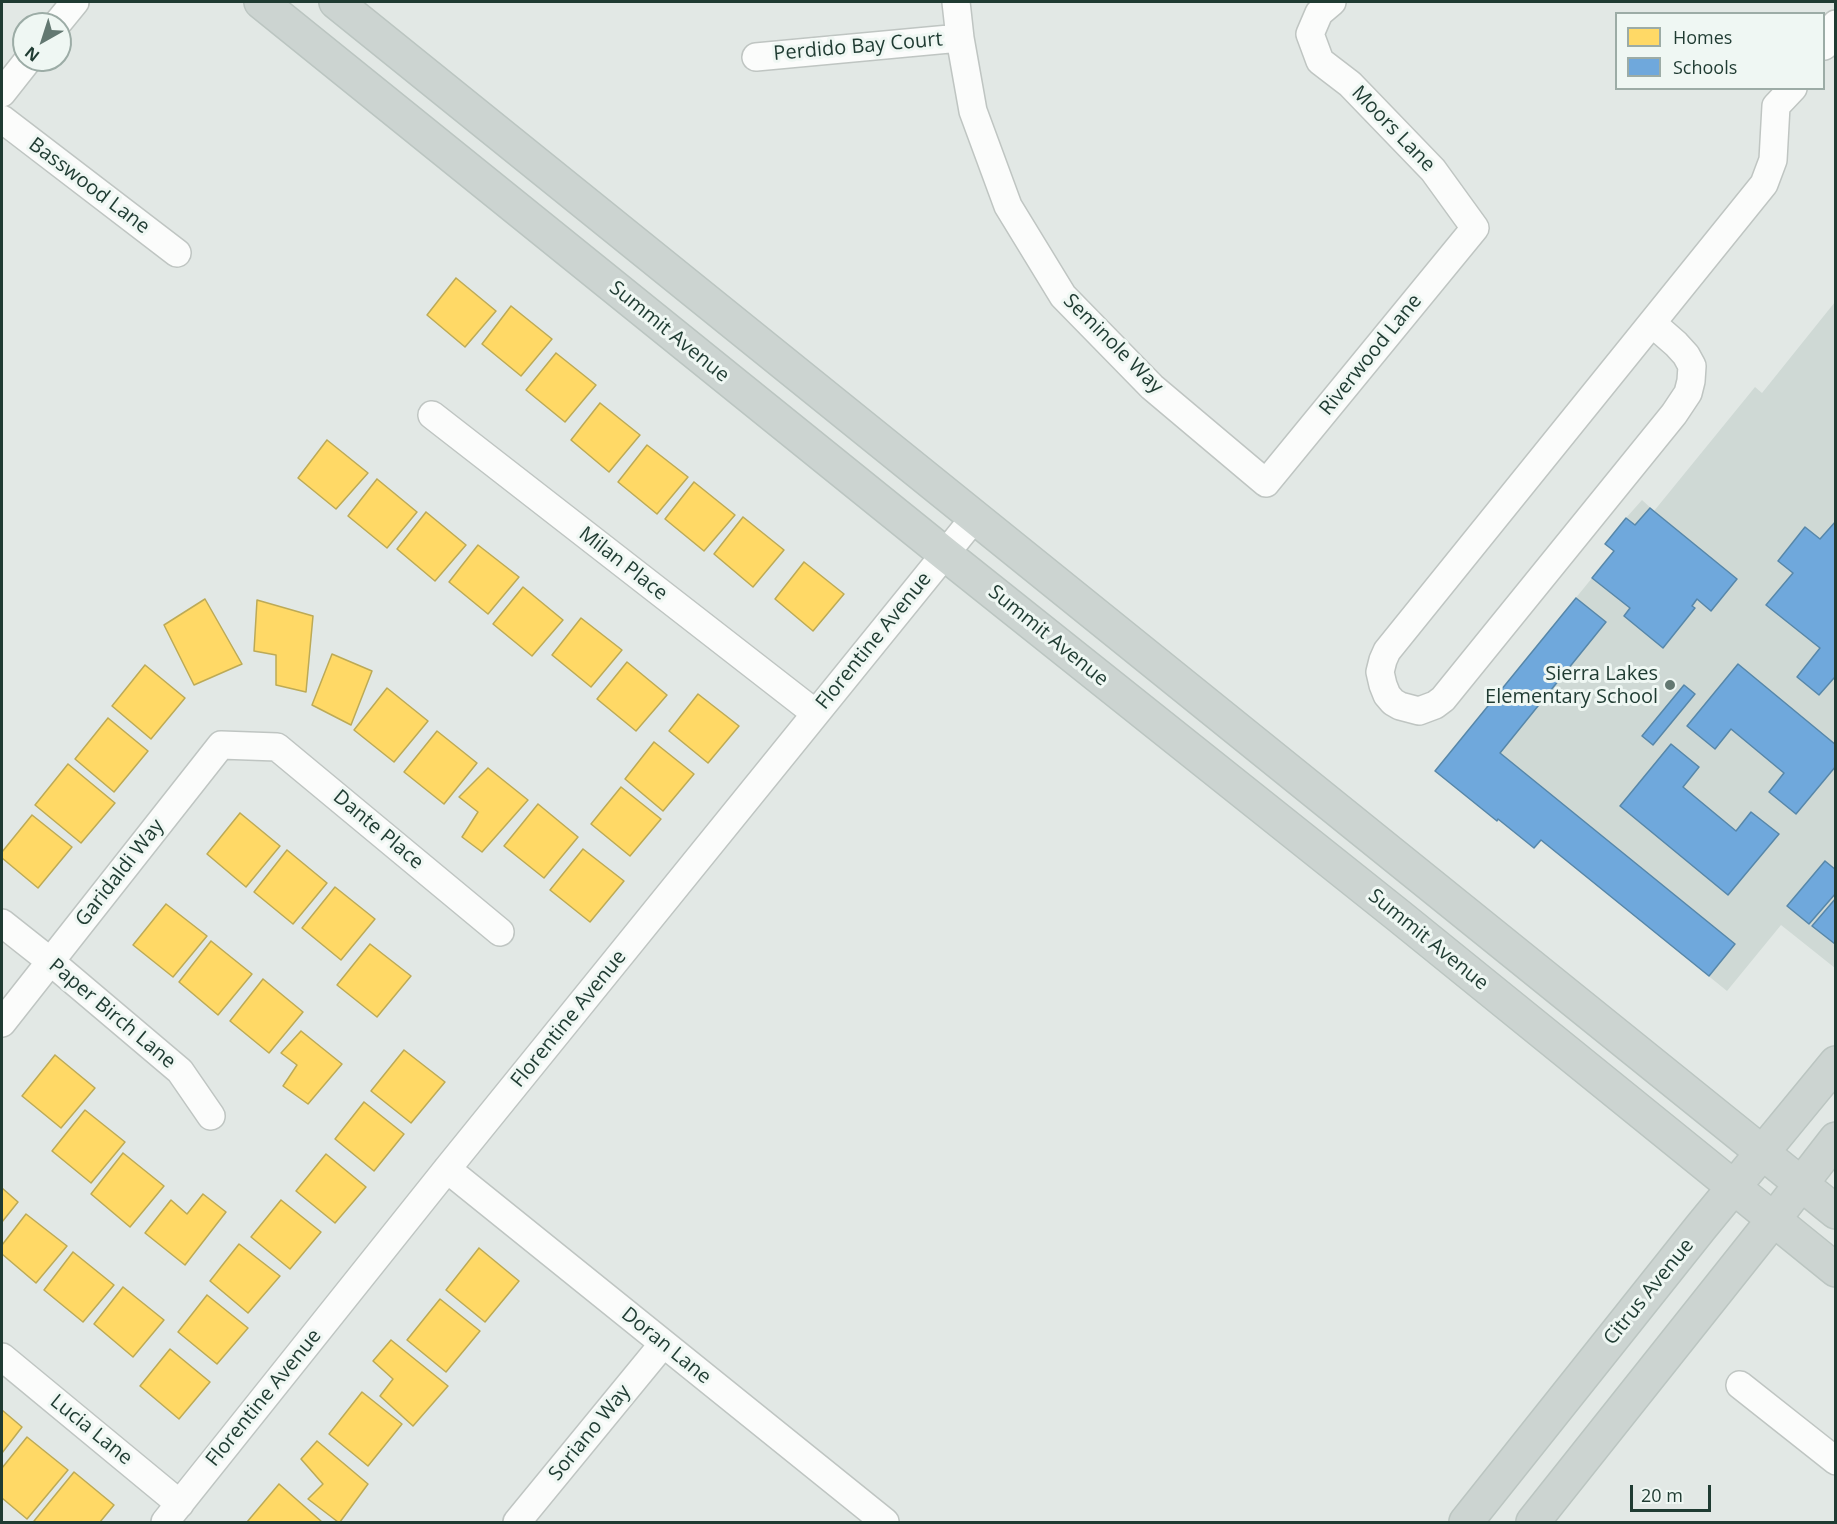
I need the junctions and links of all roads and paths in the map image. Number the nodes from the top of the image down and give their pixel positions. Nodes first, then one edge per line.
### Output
1 (261, 2) edge
2 (336, 2) edge
3 (956, 2) edge
4 (1332, 2) edge
5 (1836, 24) edge
6 (960, 38) junction
7 (1825, 44) edge
8 (756, 57) dead end
9 (19, 72) edge
10 (2, 93) edge
11 (1784, 97) edge
12 (2, 119) edge
13 (1475, 228) joint
14 (177, 253) dead end
15 (1652, 323) junction
16 (432, 415) dead end
17 (1266, 483) joint
18 (975, 517) junction
19 (945, 554) junction
20 (815, 713) junction
21 (249, 746) joint
22 (2, 923) edge
23 (500, 932) dead end
24 (50, 961) junction
25 (2, 1023) edge
26 (1836, 1063) edge
27 (211, 1116) dead end
28 (1836, 1139) edge
29 (1763, 1153) junction
30 (447, 1169) junction
31 (1802, 1184) junction
32 (1734, 1188) junction
33 (1836, 1212) edge
34 (1774, 1219) junction
35 (1836, 1270) edge
36 (663, 1344) junction
37 (2, 1357) edge
38 (1740, 1385) dead end
39 (1836, 1461) edge
40 (172, 1513) edge
41 (877, 1520) edge
42 (517, 1522) edge
43 (1466, 1522) edge
44 (1533, 1522) edge

1 - 19 main road, Summit Avenue
2 - 18 main road
3 - 6 street, Seminole Way
4 - 13 street, Moors Lane
5 - 7 street
6 - 8 street, Perdido Bay Court
6 - 17 street, Seminole Way
9 - 10 street
11 - 15 street
12 - 14 street, Basswood Lane
13 - 17 street, Riverwood Lane
15 - 15 street
16 - 20 street, Milan Place
18 - 19 street, Florentine Avenue
18 - 29 main road
19 - 20 street, Florentine Avenue
19 - 32 main road, Summit Avenue
20 - 30 street, Florentine Avenue
21 - 23 street, Dante Place
21 - 24 street, Garidaldi Way
22 - 24 street, Paper Birch Lane
24 - 25 street, Garidaldi Way
24 - 27 street, Paper Birch Lane
26 - 29 main road, Citrus Avenue
28 - 31 main road
29 - 31 main road
29 - 32 main road, Citrus Avenue
30 - 36 street, Doran Lane
30 - 40 street, Florentine Avenue
31 - 33 main road
31 - 34 main road
32 - 34 main road, Summit Avenue
32 - 43 main road, Citrus Avenue
34 - 35 main road, Summit Avenue
34 - 44 main road
36 - 41 street, Doran Lane
36 - 42 street, Soriano Way
37 - 40 street, Lucia Lane
38 - 39 street

